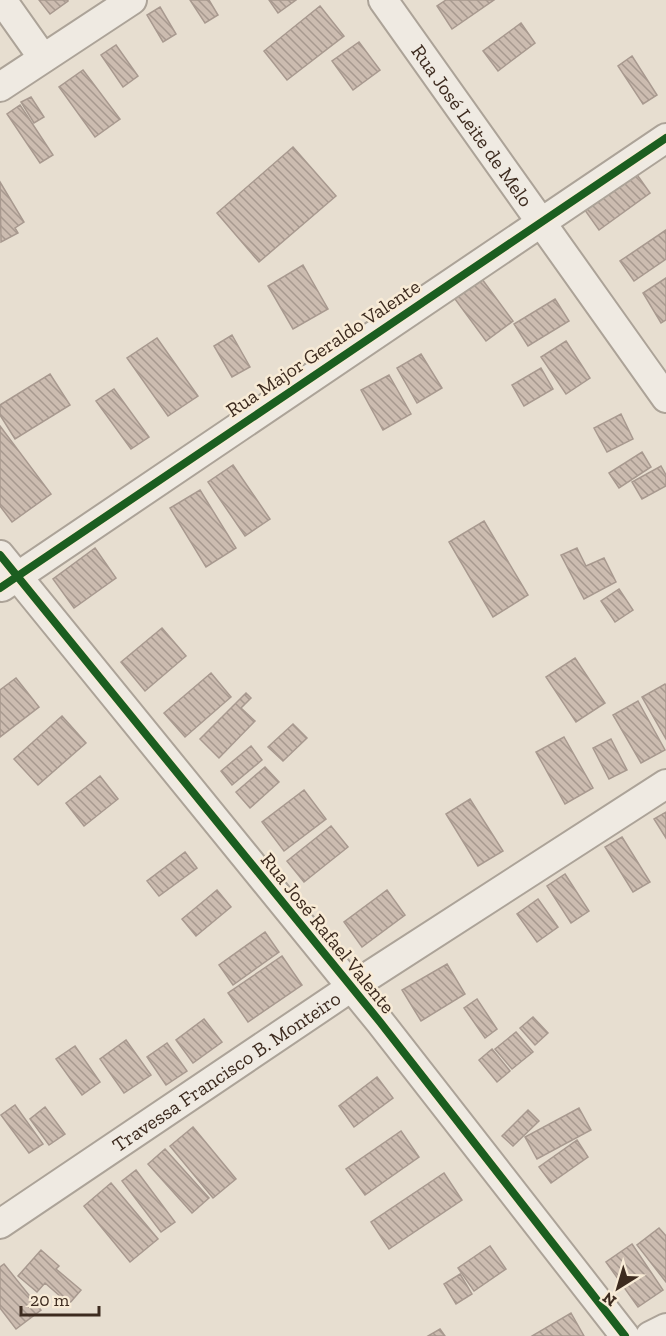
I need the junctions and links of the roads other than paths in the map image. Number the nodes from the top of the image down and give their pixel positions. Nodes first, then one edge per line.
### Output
1 (2, 0) edge
2 (132, 0) edge
3 (383, 0) edge
4 (43, 58) junction
5 (0, 87) edge
6 (666, 138) edge
7 (541, 220) junction
8 (666, 398) edge
9 (5, 574) edge
10 (666, 784) edge
11 (351, 987) junction
12 (0, 1224) edge
13 (666, 1328) edge
14 (625, 1336) edge
15 (650, 1336) edge

1 - 4 street
2 - 4 street
3 - 7 street, Rua José Leite de Melo
4 - 5 street
6 - 7 street, Rua Major Geraldo Valente
7 - 8 street, Rua José Leite de Melo
7 - 9 street, Rua Major Geraldo Valente
9 - 11 street, Rua José Rafael Valente
10 - 11 street, Travessa Francisco B. Monteiro
11 - 12 street, Travessa Francisco B. Monteiro
11 - 14 street, Rua José Rafael Valente
13 - 15 street

